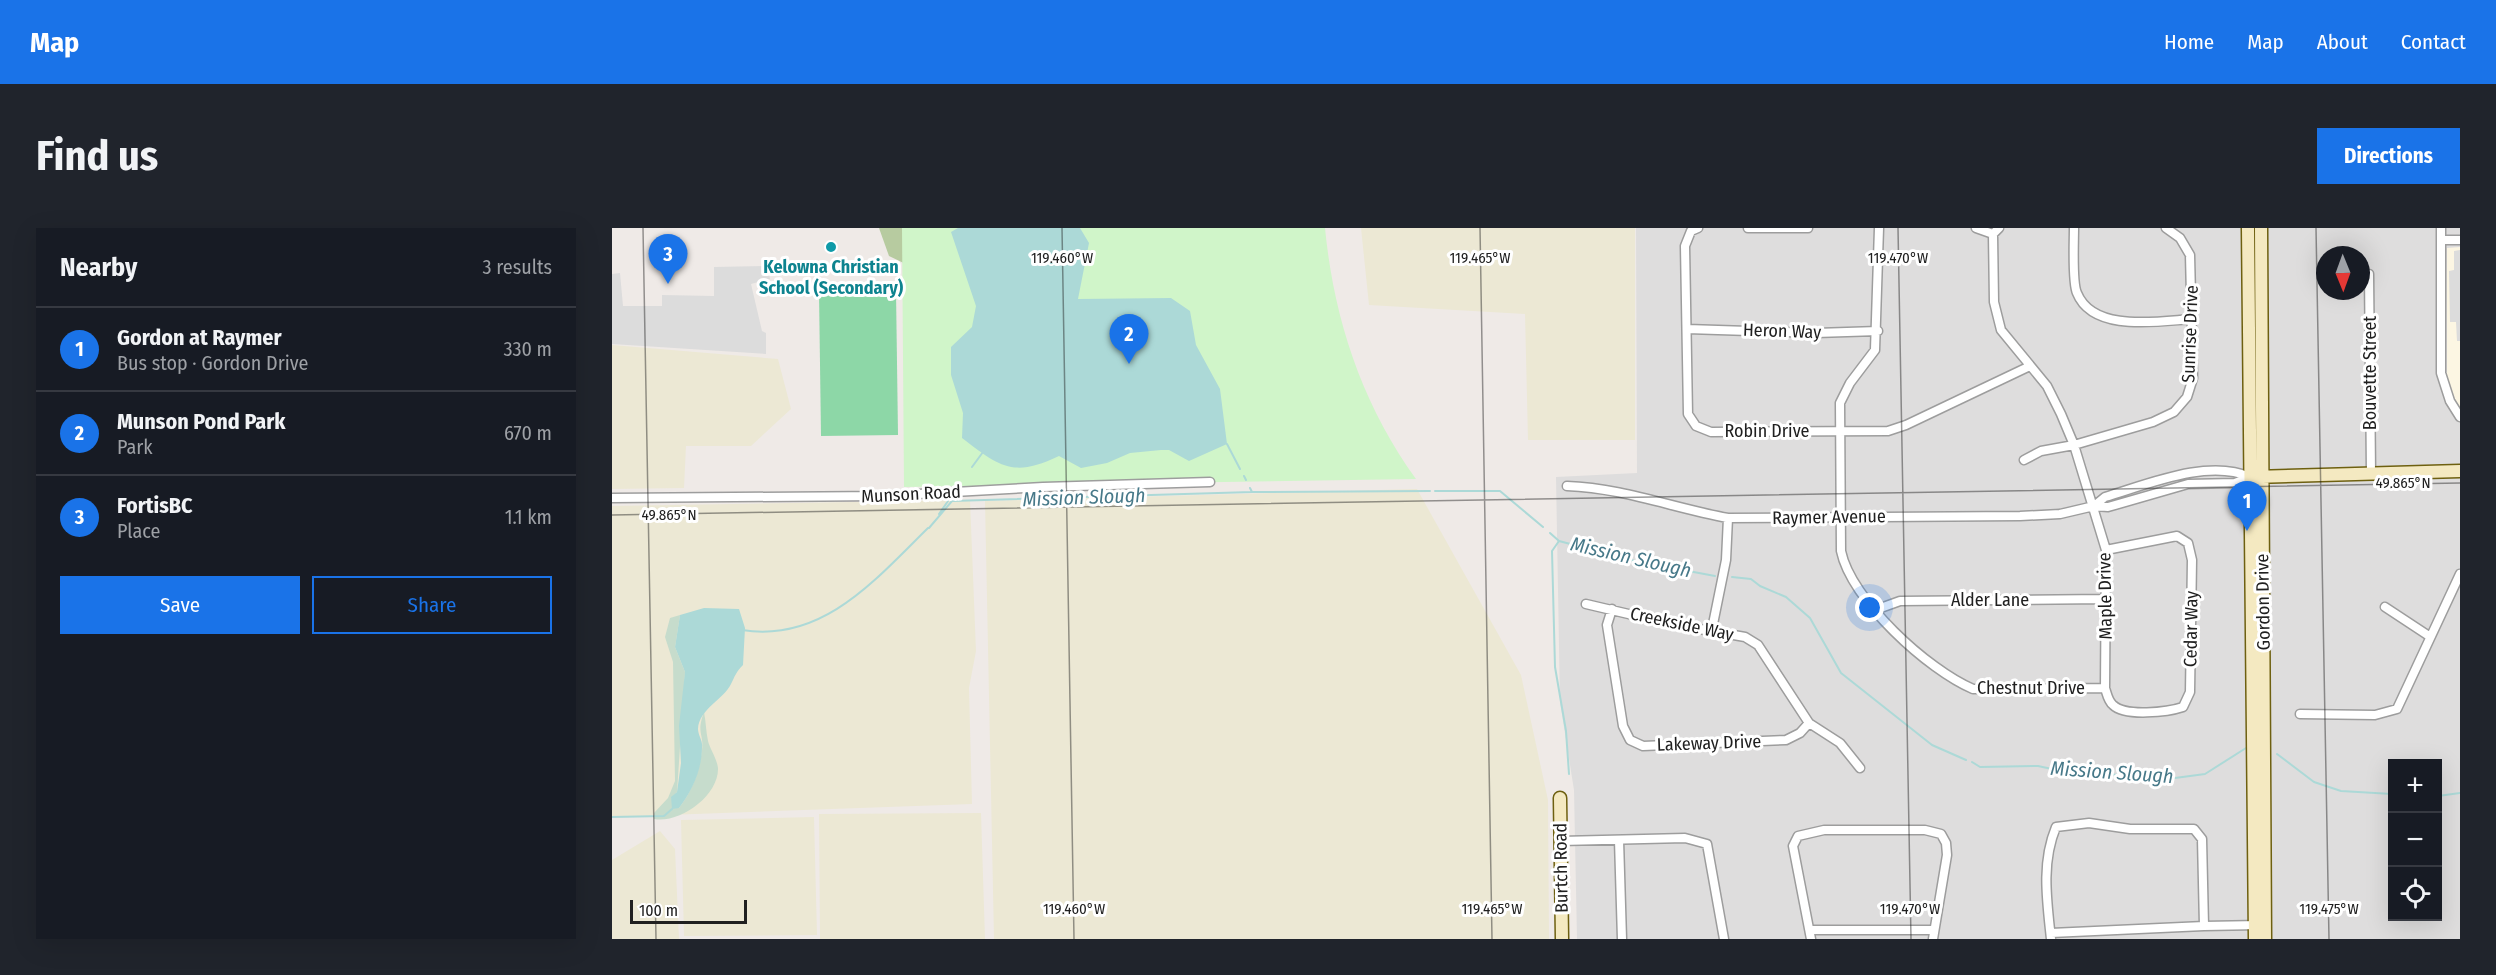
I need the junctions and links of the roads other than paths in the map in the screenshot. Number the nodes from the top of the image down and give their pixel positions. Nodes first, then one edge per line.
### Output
1 (1698, 228) edge
2 (1749, 228) edge
3 (1808, 228) edge
4 (1879, 228) edge
5 (1976, 228) edge
6 (2074, 228) edge
7 (2166, 228) edge
8 (2248, 228) edge
9 (2261, 228) edge
10 (2441, 228) edge
11 (1996, 231) edge
12 (2441, 240) junction
13 (2460, 240) edge
14 (2369, 300) edge
15 (2192, 319) junction
16 (1687, 329) junction
17 (1878, 331) junction
18 (2030, 366) junction
19 (2460, 417) edge
20 (1839, 431) junction
21 (2074, 445) junction
22 (2024, 460) dead end
23 (2460, 471) edge
24 (2371, 473) junction
25 (2256, 477) junction
26 (1210, 482) dead end
27 (1567, 486) dead end
28 (612, 498) edge
29 (2094, 506) junction
30 (1842, 516) junction
31 (1728, 518) junction
32 (2106, 550) junction
33 (2460, 574) edge
34 (2457, 594) edge
35 (2106, 599) junction
36 (1586, 604) dead end
37 (2385, 607) dead end
38 (1612, 609) junction
39 (1875, 610) junction
40 (1713, 629) junction
41 (2429, 636) junction
42 (2105, 688) junction
43 (2300, 714) dead end
44 (1809, 723) junction
45 (1860, 768) dead end
46 (1560, 798) dead end
47 (1619, 840) junction
48 (1561, 841) junction
49 (2259, 925) junction
50 (2204, 926) junction
51 (1810, 935) edge
52 (1933, 935) edge
53 (2051, 936) edge
54 (1562, 939) edge
55 (1622, 939) edge
56 (1724, 939) edge
57 (2254, 939) edge
58 (2265, 939) edge

1 - 16 street, Robin Drive
2 - 3 street
4 - 17 street, Chestnut Drive
5 - 11 street
6 - 15 street
7 - 15 street, Sunrise Drive
8 - 25 main road, Gordon Drive
9 - 25 main road, Gordon Drive
10 - 12 street
11 - 18 street
12 - 13 street
12 - 19 street
14 - 24 street, Bouvette Street
15 - 21 street, Sunrise Drive
16 - 17 street, Heron Way
16 - 20 street, Robin Drive
17 - 20 street, Chestnut Drive
18 - 20 street, Robin Drive
18 - 21 street
20 - 30 street, Chestnut Drive
21 - 22 street, Sunrise Drive
21 - 29 street
23 - 24 main road, Raymer Avenue
24 - 25 main road, Raymer Avenue
25 - 29 street, Raymer Avenue
25 - 49 main road, Gordon Drive
26 - 28 street, Munson Road
27 - 31 street, Raymer Avenue
29 - 30 street, Raymer Avenue
29 - 32 street, Maple Drive
30 - 31 street, Raymer Avenue
30 - 39 street, Chestnut Drive
31 - 40 street
32 - 35 street, Maple Drive
32 - 42 street, Cedar Way
33 - 34 street
34 - 41 street
35 - 39 street, Alder Lane
35 - 42 street, Maple Drive
36 - 38 street, Creekside Way
37 - 41 street
38 - 40 street, Creekside Way
38 - 44 street, Lakeway Drive
39 - 42 street, Chestnut Drive
40 - 44 street, Creekside Way
41 - 43 street
44 - 45 street, Creekside Way
46 - 48 main road, Burtch Road
47 - 48 street
47 - 55 street
47 - 56 street
48 - 54 main road, Burtch Road
49 - 50 street
49 - 57 main road, Gordon Drive
49 - 58 main road, Gordon Drive
50 - 53 street
50 - 53 street
51 - 52 street
51 - 52 street

